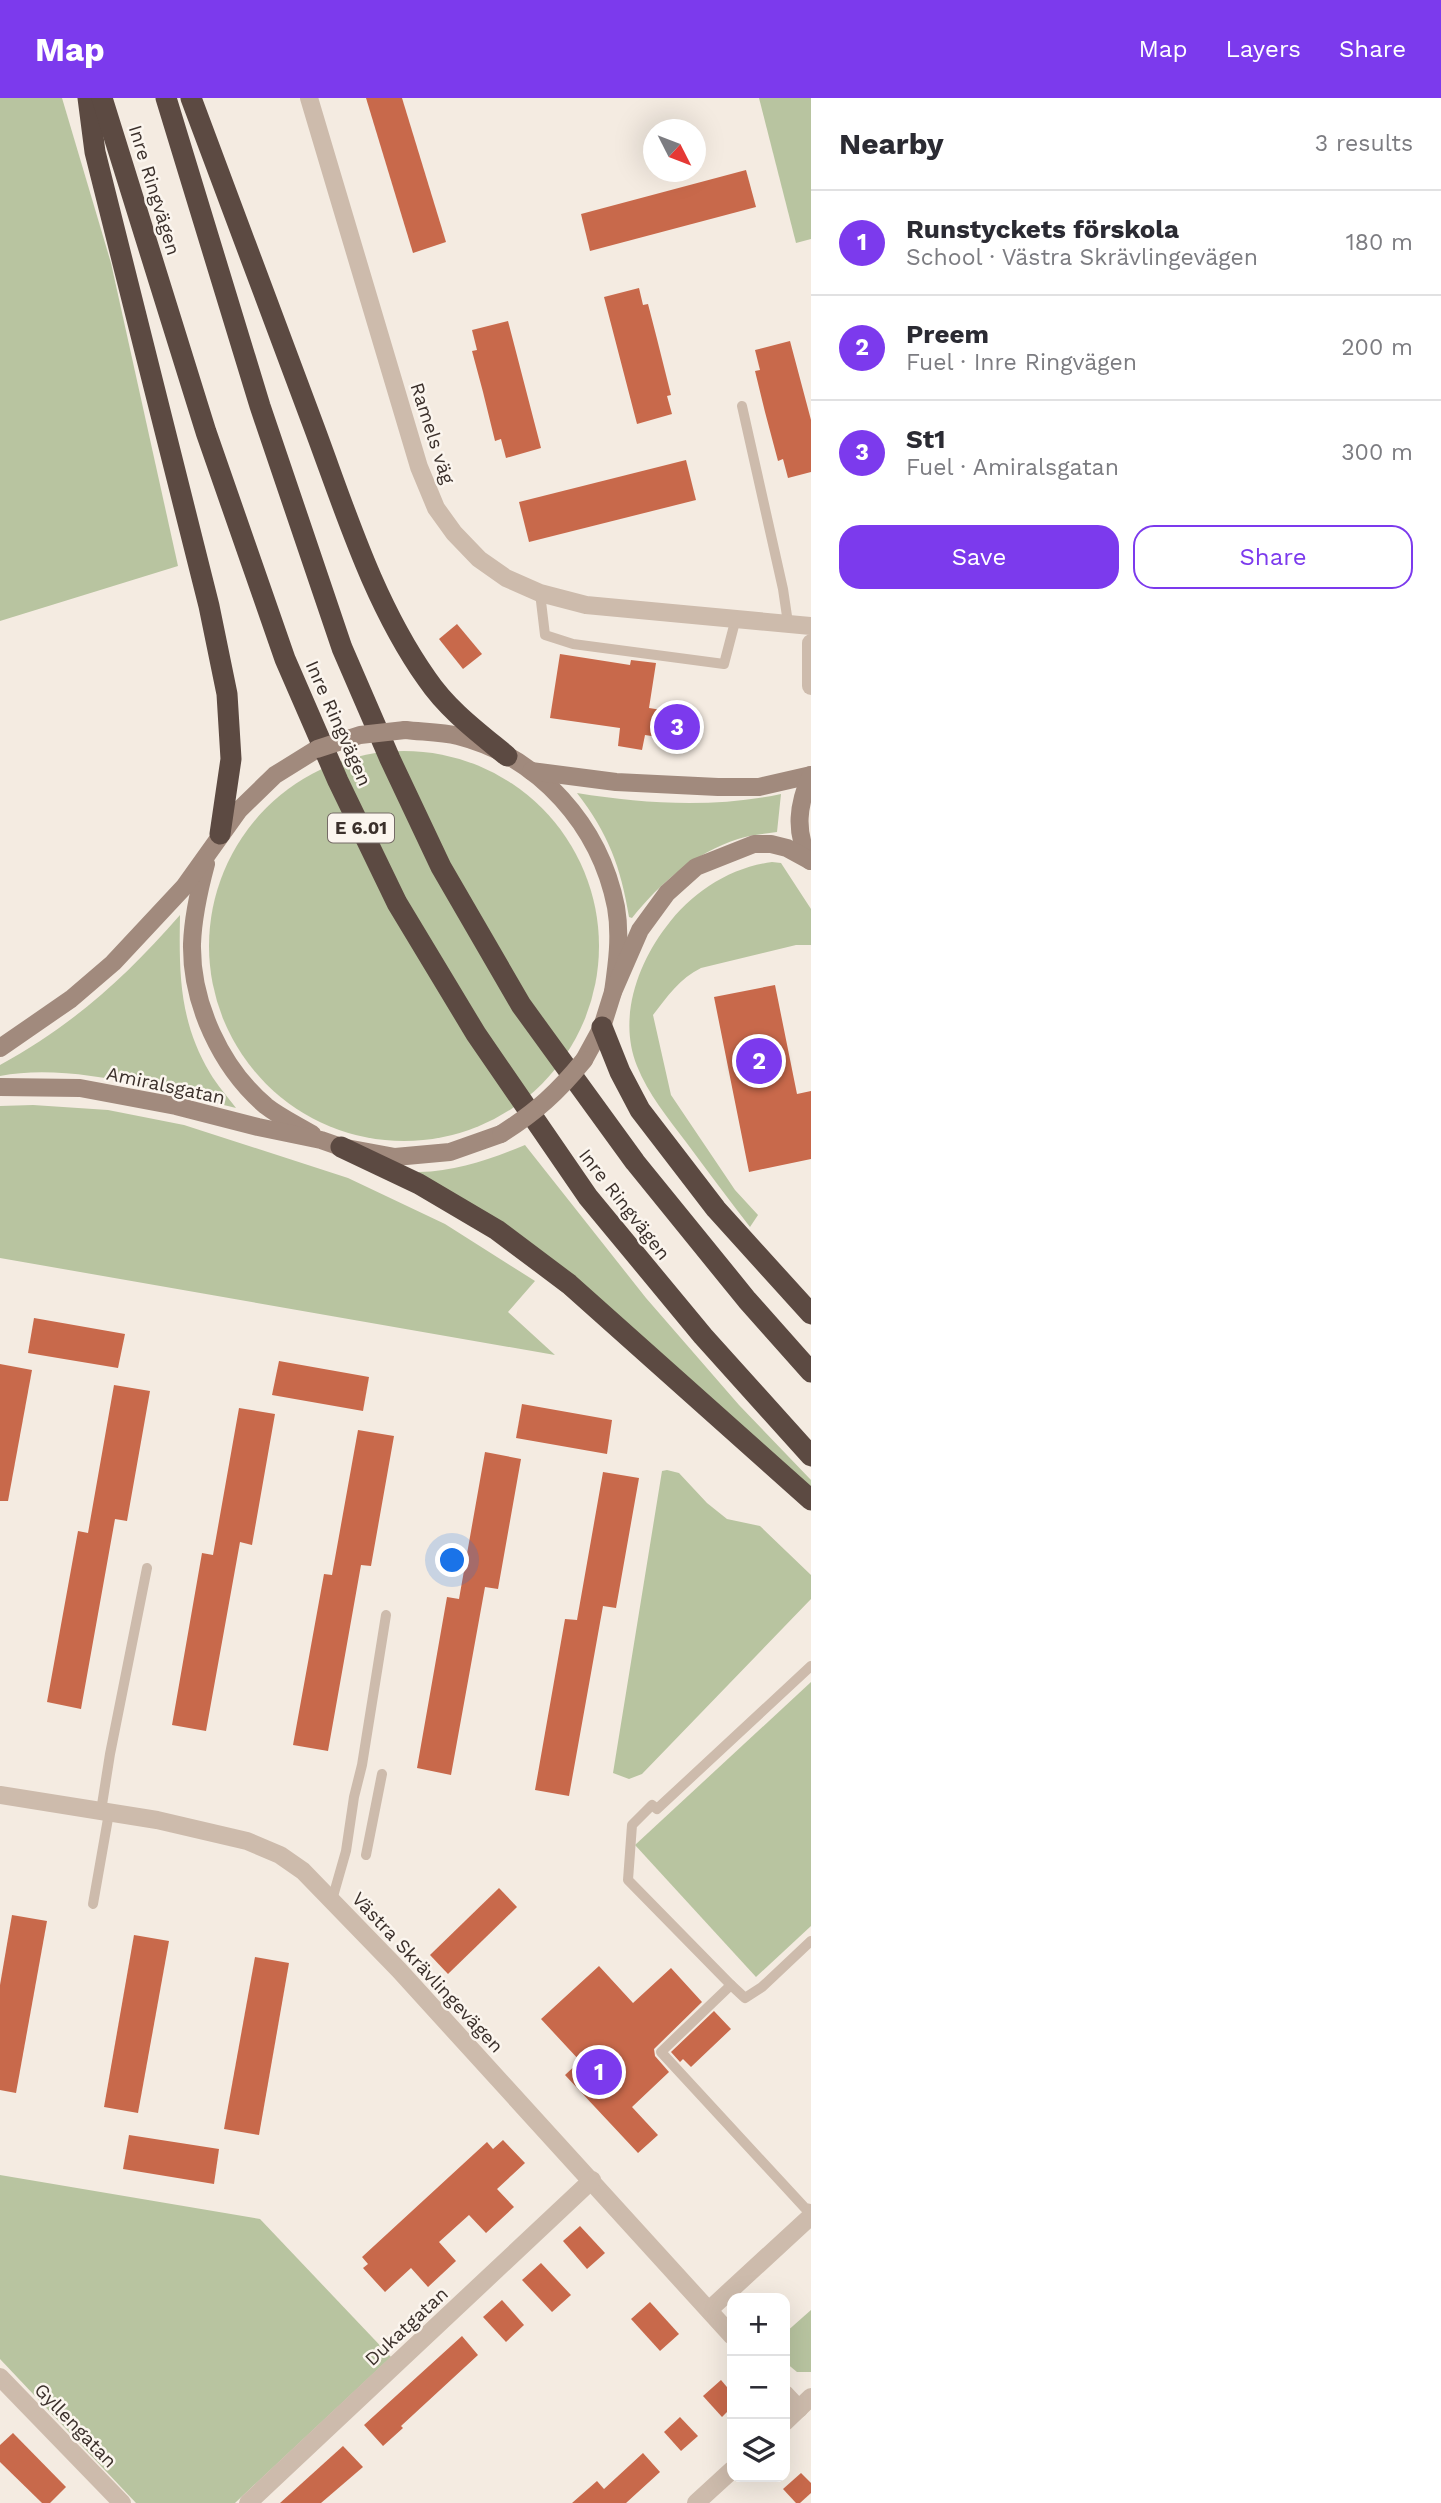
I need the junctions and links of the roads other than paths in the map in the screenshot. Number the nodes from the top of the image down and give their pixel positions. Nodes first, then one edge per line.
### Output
1 (88, 98) edge
2 (102, 98) edge
3 (166, 98) edge
4 (191, 98) edge
5 (309, 98) edge
6 (742, 406) dead end
7 (540, 593) junction
8 (736, 618) junction
9 (788, 623) junction
10 (811, 626) edge
11 (811, 643) edge
12 (811, 686) edge
13 (508, 756) junction
14 (531, 771) junction
15 (811, 775) edge
16 (220, 834) junction
17 (209, 854) junction
18 (810, 861) edge
19 (613, 992) junction
20 (602, 1027) junction
21 (0, 1048) edge
22 (0, 1087) edge
23 (321, 1140) junction
24 (341, 1147) junction
25 (811, 1314) edge
26 (811, 1372) edge
27 (811, 1456) edge
28 (811, 1500) edge
29 (147, 1568) dead end
30 (387, 1615) dead end
31 (811, 1666) edge
32 (382, 1774) dead end
33 (0, 1796) edge
34 (105, 1812) junction
35 (366, 1855) dead end
36 (332, 1900) junction
37 (93, 1905) dead end
38 (811, 1941) edge
39 (731, 1985) junction
40 (592, 2180) junction
41 (811, 2209) edge
42 (811, 2216) edge
43 (709, 2310) junction
44 (727, 2330) edge
45 (0, 2377) edge
46 (805, 2403) edge
47 (788, 2419) edge
48 (811, 2423) edge
49 (727, 2475) edge
50 (122, 2503) edge
51 (248, 2503) edge
52 (696, 2503) edge

1 - 16 highway
2 - 27 highway, Inre Ringvägen / E 6.01
3 - 26 highway, Inre Ringvägen / E 6.01
4 - 13 highway
5 - 7 street, Ramels väg
6 - 9 lane
7 - 8 street, Ramels väg
7 - 8 lane
8 - 9 street, Ramels väg
9 - 10 street, Ramels väg
11 - 12 street
13 - 14 main road, Amiralsgatan
13 - 16 main road, Amiralsgatan, bridge
14 - 15 main road, Amiralsgatan
14 - 19 main road, Amiralsgatan
15 - 18 main road, Amiralsgatan
16 - 17 main road, Amiralsgatan
17 - 21 main road, Amiralsgatan
17 - 23 main road, Amiralsgatan
18 - 19 main road, Amiralsgatan
19 - 20 main road, Amiralsgatan
20 - 24 main road, Amiralsgatan, bridge
20 - 25 highway
22 - 23 main road, Amiralsgatan
23 - 24 main road, Amiralsgatan
24 - 28 highway
29 - 34 lane
30 - 36 lane
31 - 39 lane
32 - 35 lane
33 - 34 street, Västra Skrävlingevägen
34 - 36 street, Västra Skrävlingevägen
34 - 37 lane
36 - 40 street, Västra Skrävlingevägen
38 - 39 lane
39 - 41 lane
40 - 43 street, Västra Skrävlingevägen
40 - 51 street, Dukatgatan
42 - 43 street
43 - 44 street, Västra Skrävlingevägen
45 - 50 street, Gyllengatan
46 - 47 street
46 - 48 street
49 - 52 street

